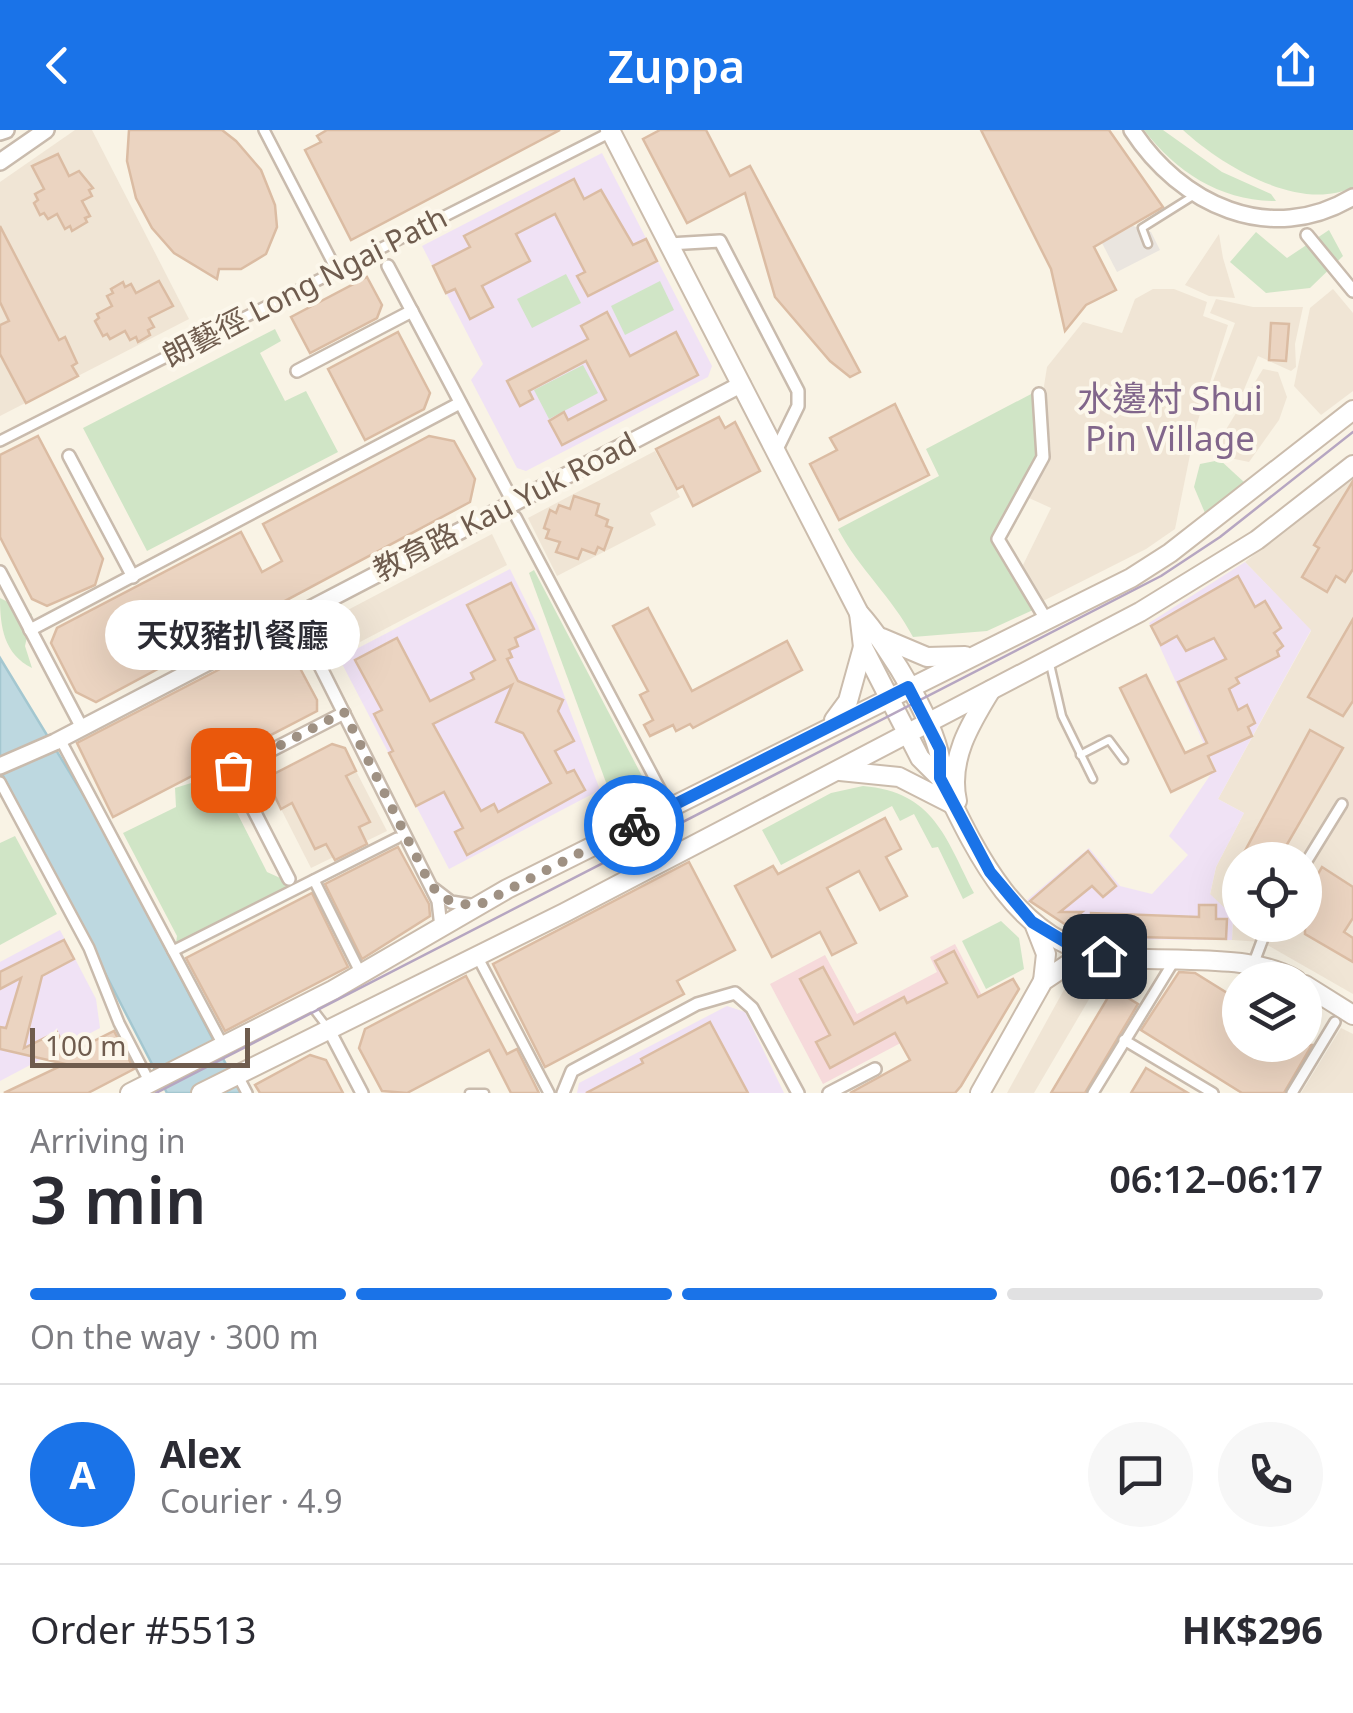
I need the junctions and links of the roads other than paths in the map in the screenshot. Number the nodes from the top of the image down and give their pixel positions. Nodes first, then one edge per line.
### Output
1 (46, 130) edge
2 (264, 130) edge
3 (1132, 130) edge
4 (612, 131) edge
5 (0, 162) edge
6 (1193, 196) junction
7 (1353, 196) edge
8 (1296, 216) junction
9 (1307, 234) joint
10 (669, 244) junction
11 (1148, 244) dead end
12 (380, 249) junction
13 (388, 266) joint
14 (336, 271) junction
15 (1353, 291) edge
16 (412, 312) junction
17 (297, 371) dead end
18 (742, 384) junction
19 (1039, 394) dead end
20 (460, 403) junction
21 (1353, 410) edge
22 (0, 441) edge
23 (777, 448) junction
24 (69, 456) dead end
25 (1353, 466) edge
26 (515, 509) junction
27 (0, 572) edge
28 (133, 577) junction
29 (859, 613) junction
30 (295, 616) junction
31 (1047, 621) junction
32 (30, 630) junction
33 (882, 638) junction
34 (863, 647) junction
35 (985, 652) junction
36 (1048, 659) junction
37 (908, 687) junction
38 (992, 689) junction
39 (889, 696) junction
40 (344, 712) junction
41 (927, 724) junction
42 (82, 728) junction
43 (822, 731) junction
44 (908, 734) junction
45 (57, 740) junction
46 (1080, 755) junction
47 (1124, 760) dead end
48 (0, 766) edge
49 (839, 770) junction
50 (940, 778) junction
51 (1093, 779) dead end
52 (0, 782) edge
53 (1342, 804) dead end
54 (958, 812) junction
55 (619, 825) junction
56 (398, 838) dead end
57 (1319, 842) edge
58 (288, 880) dead end
59 (314, 880) junction
60 (431, 886) junction
61 (477, 906) junction
62 (1032, 922) junction
63 (440, 928) junction
64 (173, 951) junction
65 (475, 954) junction
66 (1104, 956) junction
67 (1176, 959) junction
68 (1222, 963) edge
69 (358, 966) dead end
70 (1043, 981) junction
71 (1322, 996) edge
72 (300, 1006) junction
73 (1353, 1015) edge
74 (1335, 1022) dead end
75 (329, 1030) junction
76 (1124, 1040) junction
77 (222, 1046) junction
78 (875, 1069) dead end
79 (235, 1075) junction
80 (153, 1082) junction
81 (978, 1091) edge
82 (473, 1092) edge
83 (130, 1093) edge
84 (200, 1093) edge
85 (247, 1093) edge
86 (362, 1093) edge
87 (486, 1093) edge
88 (550, 1093) edge
89 (563, 1093) edge
90 (798, 1093) edge
91 (829, 1093) edge
92 (1093, 1093) edge
93 (1213, 1093) edge
94 (1292, 1093) edge

1 - 5 street
2 - 14 street
3 - 6 street
4 - 10 main road
4 - 12 street, 朗藝徑 Long Ngai Path
6 - 8 street
6 - 11 lane
7 - 8 street
8 - 9 street
9 - 15 street
10 - 18 main road
10 - 23 street
12 - 13 street
12 - 14 street, 朗藝徑 Long Ngai Path
13 - 16 street
14 - 22 street, 朗藝徑 Long Ngai Path
16 - 17 street
16 - 20 street
18 - 23 main road
18 - 26 street, 教育路 Kau Yuk Road
19 - 31 street
20 - 26 street
20 - 28 street
21 - 31 main road
23 - 29 main road
24 - 28 street
25 - 36 main road
26 - 30 street, 教育路 Kau Yuk Road
26 - 55 street
27 - 32 street
28 - 32 street
29 - 33 main road
29 - 34 main road
30 - 40 street
30 - 42 street, 教育路 Kau Yuk Road
31 - 35 main road
32 - 42 street
33 - 35 main road
33 - 37 main road
34 - 39 main road
34 - 43 main road
35 - 37 main road
36 - 38 main road
36 - 46 lane
37 - 39 main road
37 - 41 main road
38 - 41 main road
38 - 54 main road
39 - 43 main road
39 - 44 main road
40 - 58 street
40 - 60 street
41 - 44 main road
41 - 50 main road
42 - 45 street, 教育路 Kau Yuk Road
43 - 55 main road
44 - 49 main road
44 - 50 main road
45 - 48 street, 教育路 Kau Yuk Road
45 - 64 street
46 - 47 lane
46 - 51 lane
49 - 54 main road
49 - 65 main road
50 - 54 main road
52 - 80 street
53 - 57 street
54 - 62 main road
55 - 61 main road
56 - 59 street
59 - 64 street
59 - 69 street
60 - 61 street
60 - 63 street
61 - 63 main road
62 - 66 main road
62 - 70 main road
63 - 72 main road
64 - 77 street
65 - 75 main road
65 - 88 street
66 - 67 main road
66 - 70 main road
67 - 68 main road
67 - 76 street
70 - 81 main road
71 - 73 main road
72 - 75 lane
72 - 77 main road
74 - 94 street
75 - 79 main road
75 - 86 street
76 - 92 street
76 - 93 street
77 - 80 main road
78 - 91 street
79 - 84 main road
79 - 85 street
80 - 83 main road
82 - 87 lane
89 - 90 street

